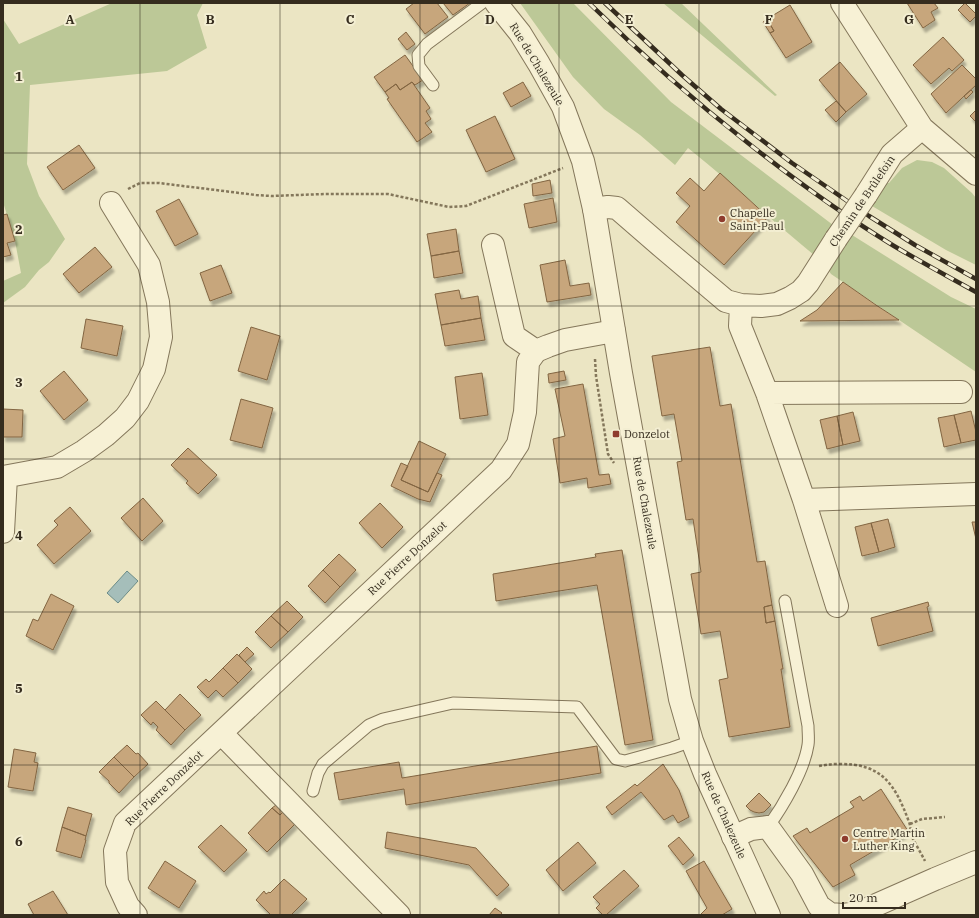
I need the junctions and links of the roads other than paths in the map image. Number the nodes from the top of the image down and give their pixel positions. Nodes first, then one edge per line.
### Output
1 (482, 3) edge
2 (496, 3) edge
3 (842, 3) edge
4 (433, 85) dead end
5 (922, 128) junction
6 (976, 174) edge
7 (111, 203) road end
8 (594, 209) junction
9 (493, 245) dead end
10 (741, 305) junction
11 (614, 330) junction
12 (536, 351) junction
13 (961, 392) dead end
14 (767, 393) junction
15 (5, 477) edge
16 (976, 494) edge
17 (804, 500) junction
18 (3, 532) edge
19 (785, 601) dead end
20 (837, 606) dead end
21 (221, 733) junction
22 (692, 741) junction
23 (313, 791) dead end
24 (768, 827) junction
25 (734, 837) junction
26 (976, 862) edge
27 (136, 915) edge
28 (399, 915) edge
29 (769, 915) edge
30 (842, 915) edge

1 - 4 lane
2 - 8 street, Rue de Chalezeule
3 - 5 street
5 - 6 street
5 - 10 street, Chemin de Brûlefoin, bridge
7 - 15 street
8 - 10 street, Chemin de Brûlefoin
8 - 11 street, Rue de Chalezeule
9 - 12 street
10 - 14 street
11 - 12 street
11 - 22 street, Rue de Chalezeule
12 - 21 street, Rue Pierre Donzelot
13 - 14 street
14 - 17 street
15 - 18 street
16 - 17 street
17 - 20 street
19 - 24 lane
21 - 27 street, Rue Pierre Donzelot
21 - 28 street
22 - 23 lane
22 - 25 street, Rue de Chalezeule
24 - 25 street
24 - 30 street
25 - 29 street, Rue de Chalezeule
26 - 30 street

